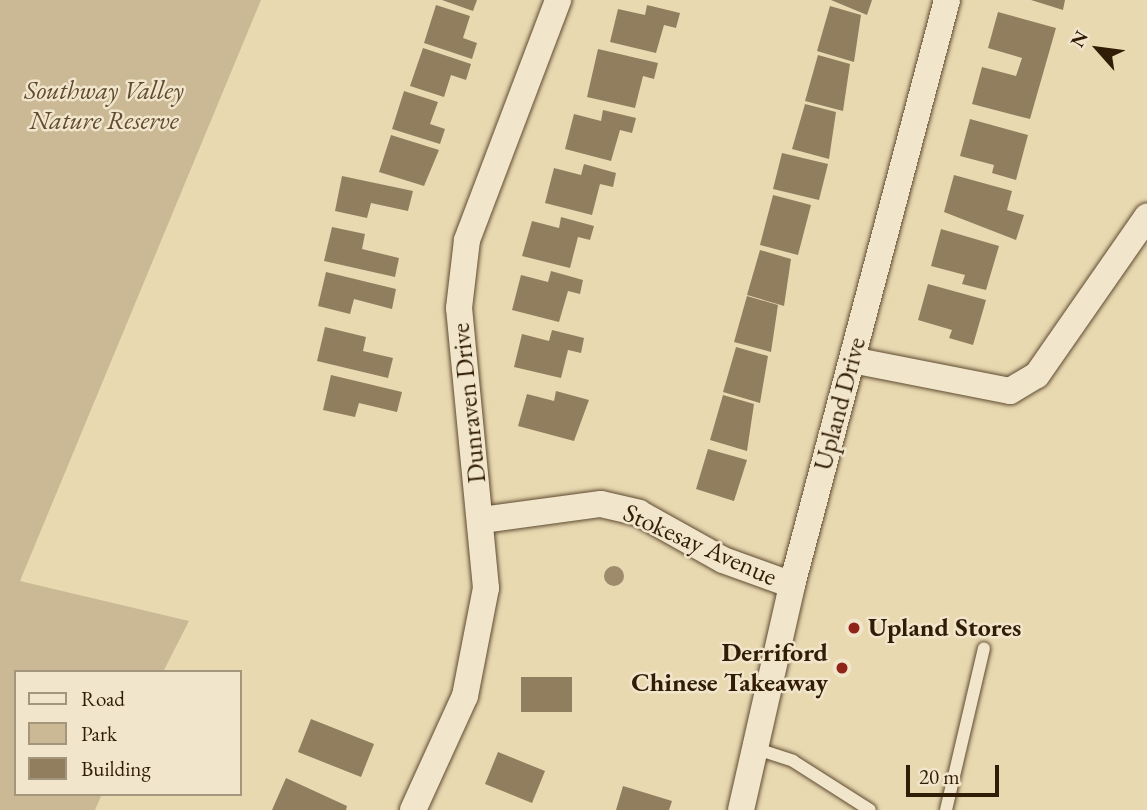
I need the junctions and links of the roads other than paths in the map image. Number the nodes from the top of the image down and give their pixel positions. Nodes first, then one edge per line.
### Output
1 (558, 0) edge
2 (947, 0) edge
3 (1147, 217) edge
4 (852, 360) junction
5 (482, 520) junction
6 (792, 585) junction
7 (984, 648) dead end
8 (757, 749) junction
9 (413, 810) edge
10 (741, 810) edge
11 (870, 810) edge
12 (946, 810) edge

1 - 5 street, Dunraven Drive
2 - 4 street, Upland Drive
3 - 4 street
4 - 6 street, Upland Drive
5 - 6 street, Stokesay Avenue
5 - 9 street, Dunraven Drive
6 - 8 street, Upland Drive
7 - 12 lane
8 - 10 street, Upland Drive
8 - 11 lane

